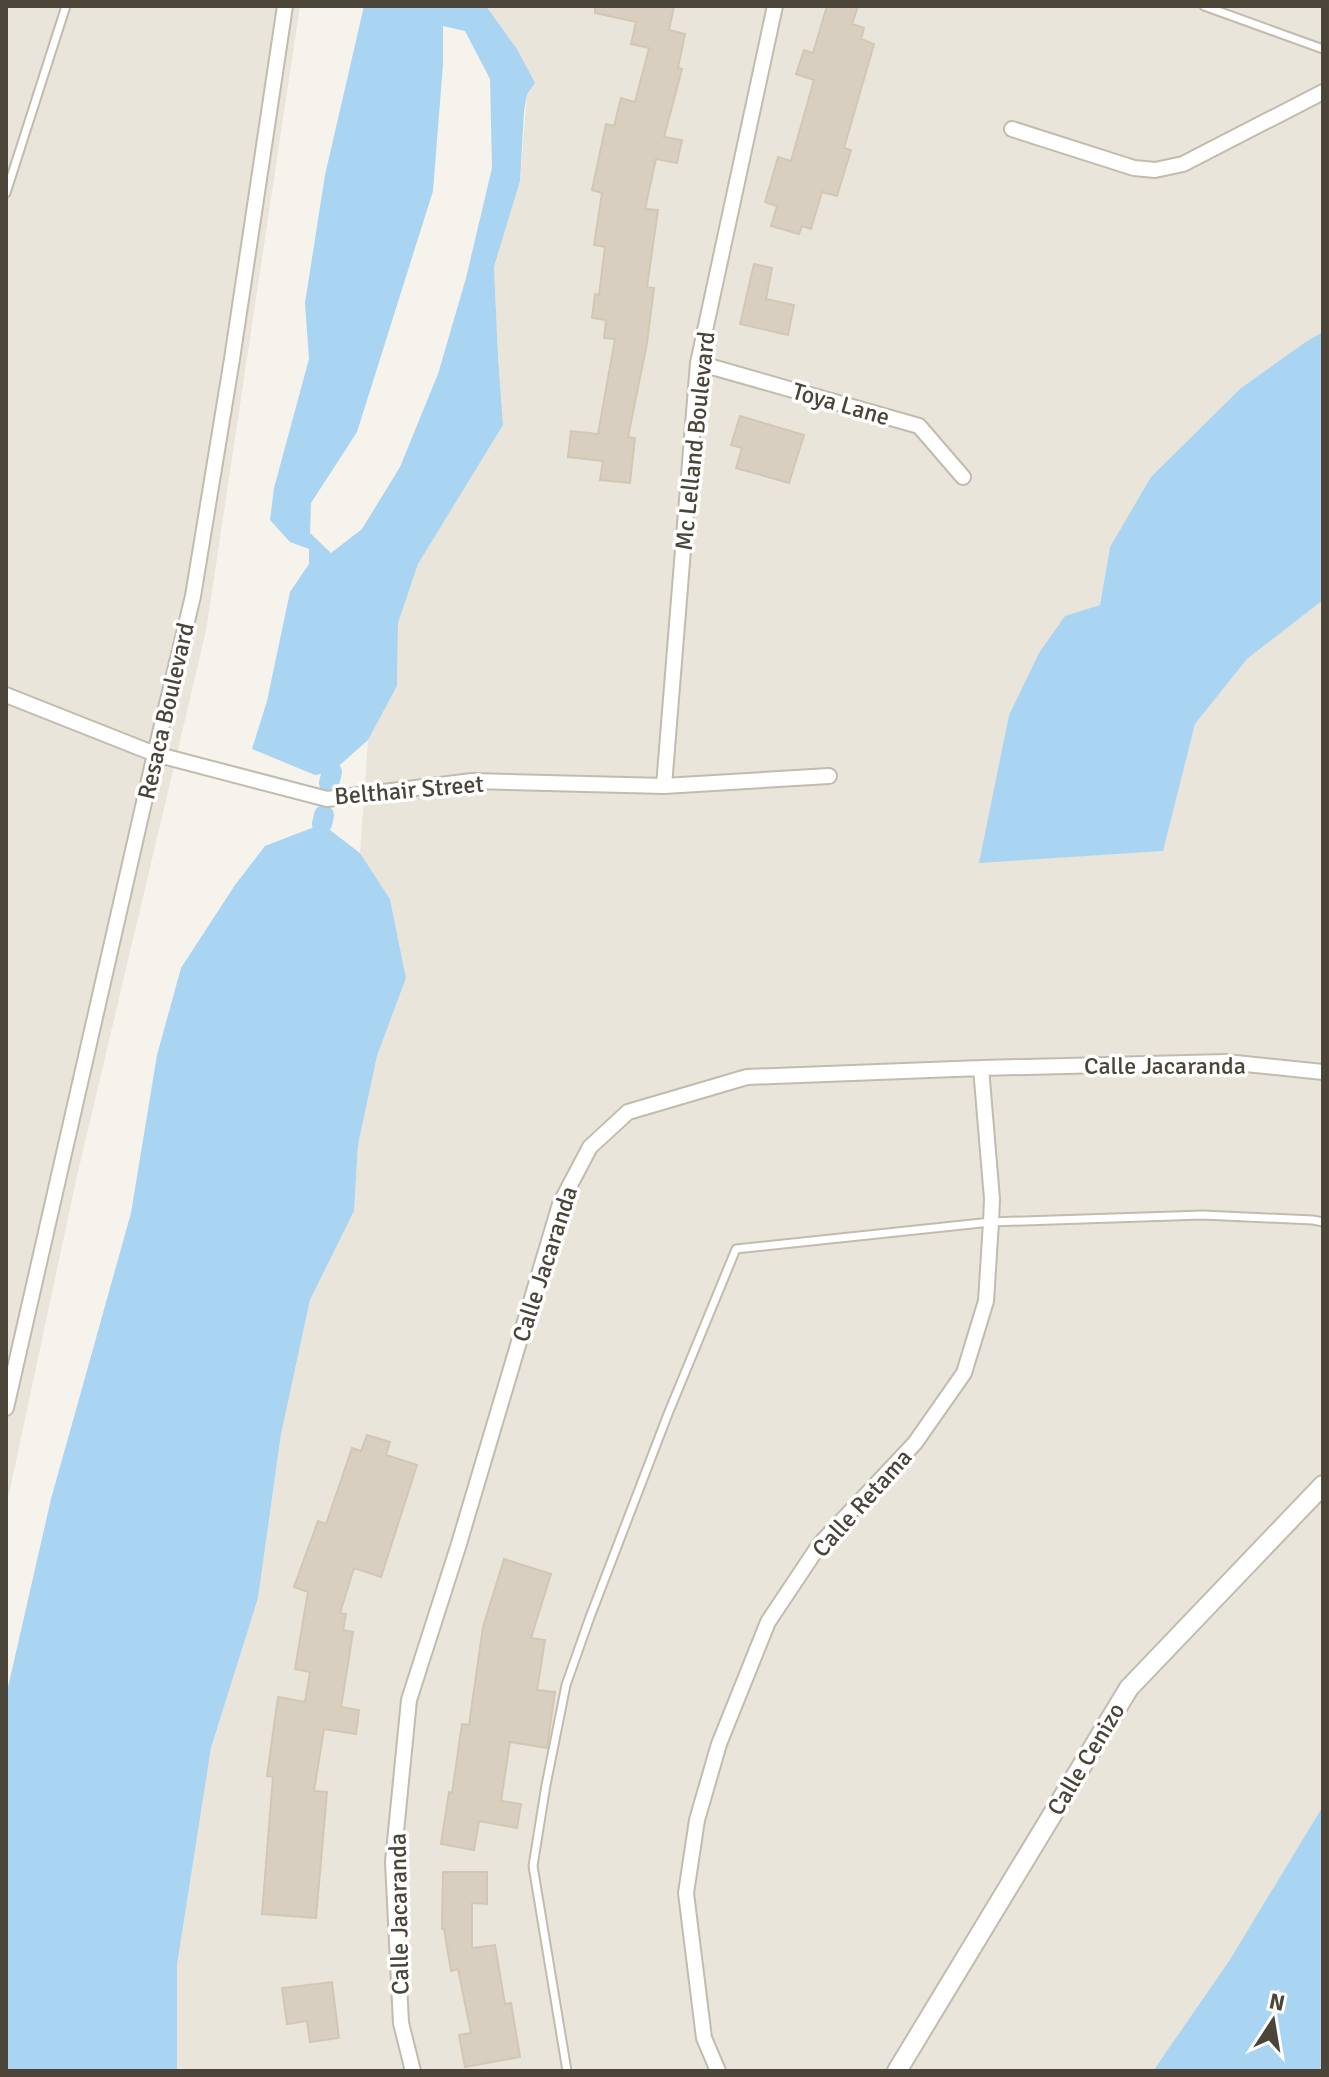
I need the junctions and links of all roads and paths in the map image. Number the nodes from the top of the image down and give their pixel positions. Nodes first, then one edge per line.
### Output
1 (66, 6) edge
2 (285, 6) edge
3 (775, 6) edge
4 (1204, 6) edge
5 (1323, 49) edge
6 (1323, 92) edge
7 (1012, 129) dead end
8 (6, 193) edge
9 (698, 363) junction
10 (963, 477) dead end
11 (6, 695) edge
12 (155, 754) junction
13 (829, 776) dead end
14 (664, 786) junction
15 (981, 1068) junction
16 (1323, 1072) edge
17 (991, 1222) junction
18 (1323, 1222) edge
19 (6, 1408) edge
20 (1323, 1485) edge
21 (413, 2071) edge
22 (567, 2071) edge
23 (718, 2071) edge
24 (897, 2071) edge

1 - 8 lane
2 - 12 street, Resaca Boulevard
3 - 9 street, Mc Lelland Boulevard
4 - 5 lane
6 - 7 street
9 - 10 street, Toya Lane
9 - 14 street, Mc Lelland Boulevard
11 - 12 street, Belthair Street
12 - 14 street, Belthair Street
12 - 19 street, Resaca Boulevard
13 - 14 street, Belthair Street
15 - 16 street, Calle Jacaranda
15 - 17 street, Calle Retama
15 - 21 street, Calle Jacaranda
17 - 18 lane
17 - 22 lane
17 - 23 street, Calle Retama
20 - 24 street, Calle Cenizo

